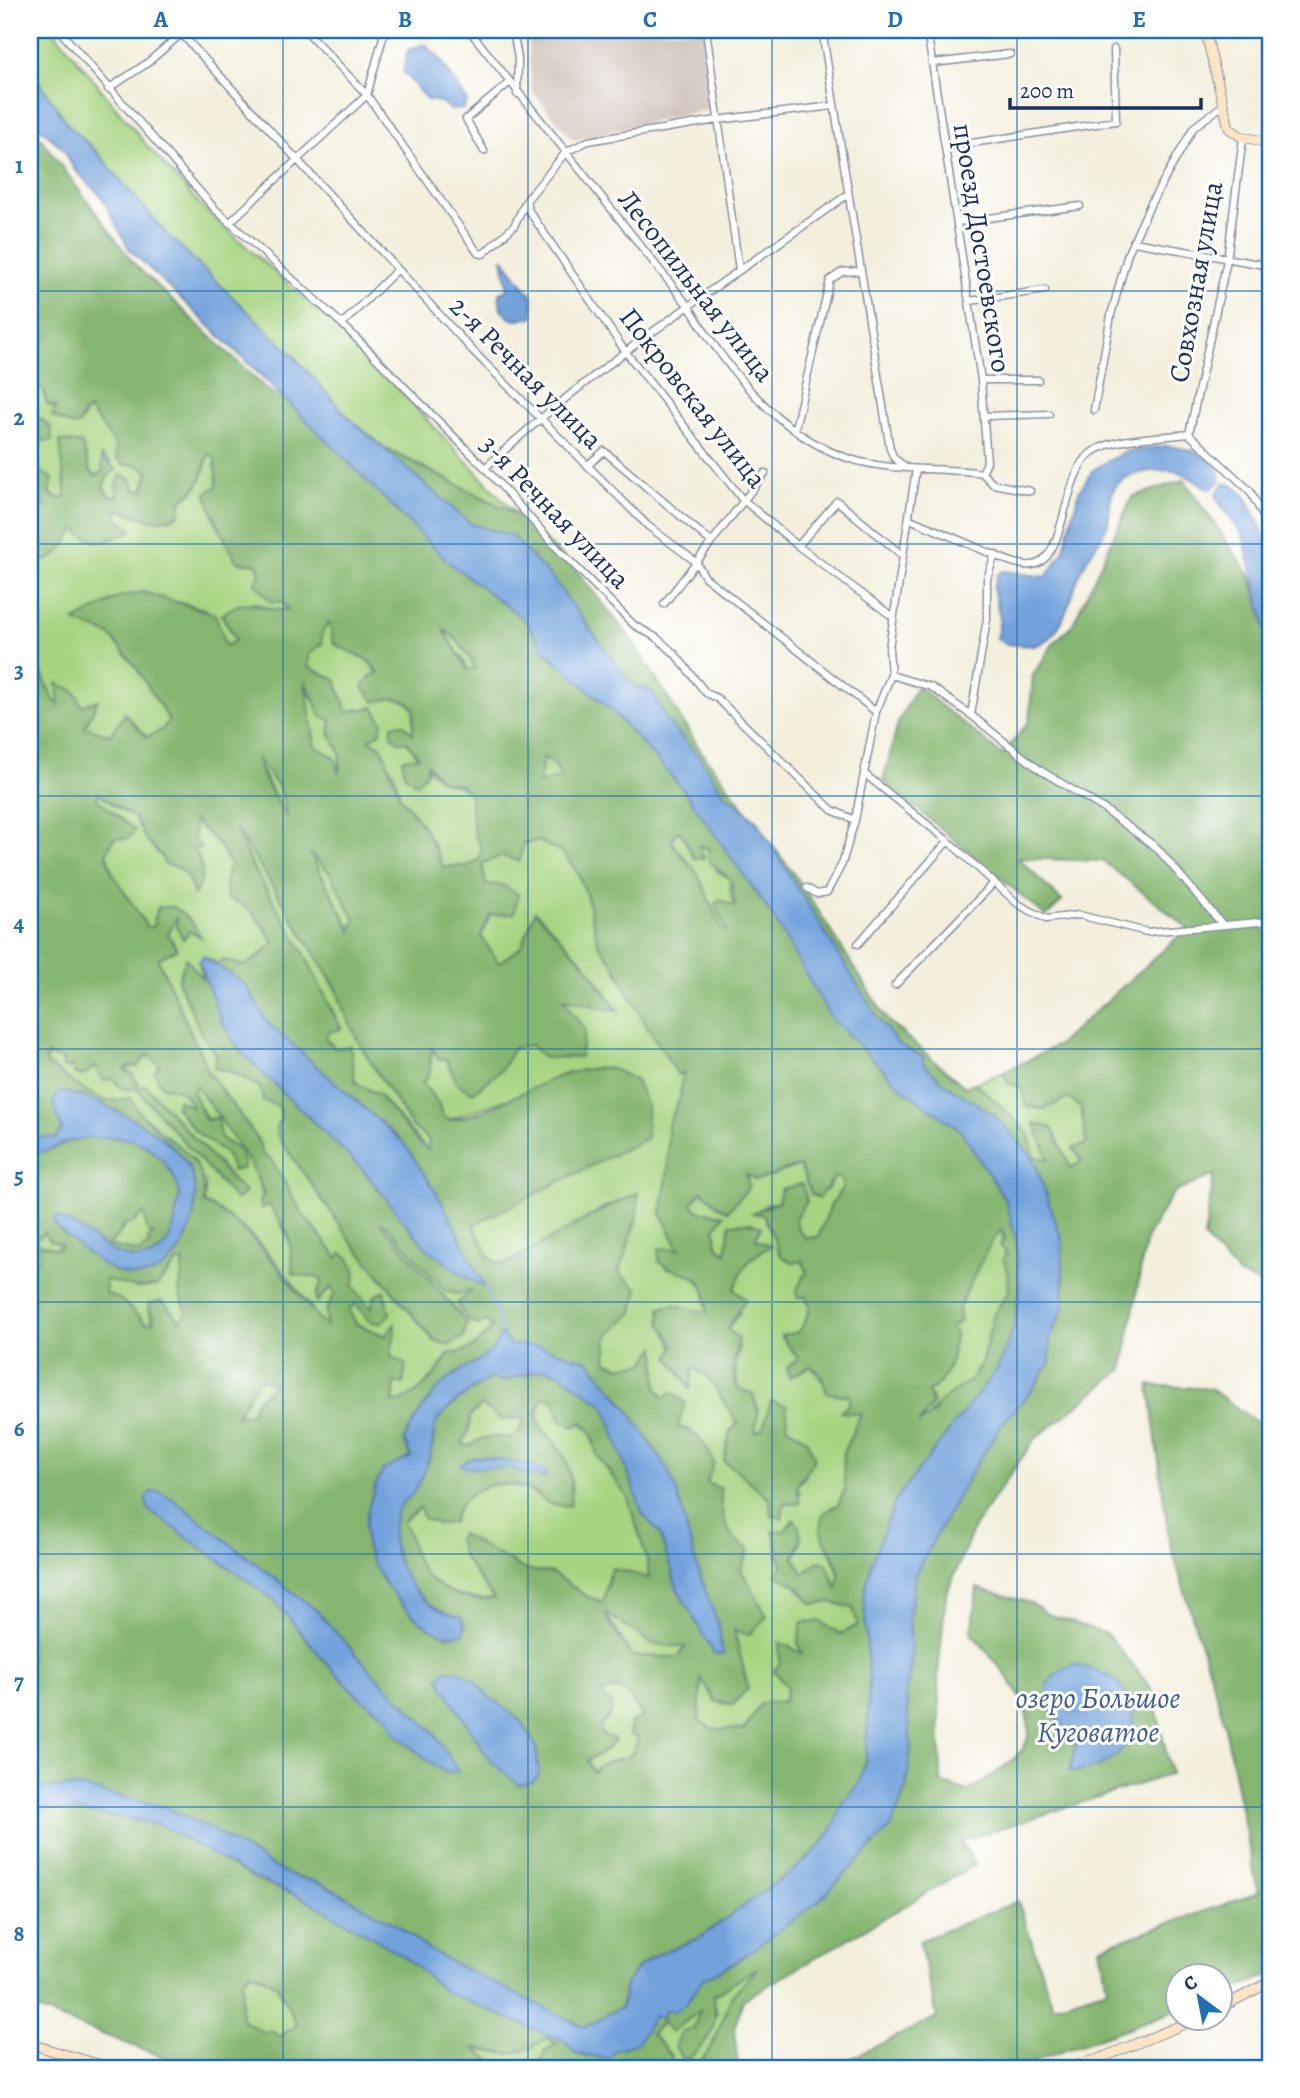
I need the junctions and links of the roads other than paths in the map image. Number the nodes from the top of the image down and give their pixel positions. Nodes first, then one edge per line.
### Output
1 (59, 30) edge
2 (305, 30) edge
3 (375, 30) edge
4 (385, 30) edge
5 (469, 30) edge
6 (513, 30) edge
7 (706, 30) edge
8 (822, 30) edge
9 (927, 30) edge
10 (1205, 30) edge
11 (180, 32) edge
12 (381, 38) junction
13 (1114, 48) dead end
14 (1010, 54) dead end
15 (933, 63) junction
16 (518, 67) junction
17 (508, 82) junction
18 (108, 89) junction
19 (517, 94) junction
20 (367, 95) junction
21 (833, 106) junction
22 (1222, 106) junction
23 (717, 120) junction
24 (1243, 138) junction
25 (1270, 143) edge
26 (946, 147) junction
27 (484, 151) dead end
28 (566, 152) junction
29 (299, 161) junction
30 (846, 195) junction
31 (526, 201) junction
32 (1080, 206) dead end
33 (958, 222) junction
34 (229, 223) junction
35 (1135, 242) junction
36 (1227, 260) junction
37 (1270, 267) edge
38 (397, 270) junction
39 (739, 271) junction
40 (859, 271) junction
41 (1045, 290) dead end
42 (970, 301) junction
43 (690, 307) junction
44 (342, 324) junction
45 (625, 351) junction
46 (981, 380) junction
47 (1038, 380) dead end
48 (1094, 410) dead end
49 (1049, 414) dead end
50 (985, 416) junction
51 (540, 417) junction
52 (795, 428) junction
53 (1189, 434) junction
54 (588, 466) junction
55 (905, 466) junction
56 (485, 468) junction
57 (916, 469) junction
58 (765, 473) dead end
59 (982, 473) junction
60 (1030, 491) dead end
61 (742, 499) junction
62 (909, 519) junction
63 (1270, 529) edge
64 (710, 541) junction
65 (798, 546) junction
66 (995, 554) junction
67 (902, 555) junction
68 (695, 562) junction
69 (664, 604) dead end
70 (894, 617) junction
71 (891, 675) junction
72 (876, 712) junction
73 (971, 715) junction
74 (866, 775) junction
75 (856, 820) junction
76 (948, 841) junction
77 (993, 884) junction
78 (807, 888) dead end
79 (1270, 921) edge
80 (1222, 924) junction
81 (858, 944) dead end
82 (895, 985) dead end
83 (1270, 1982) edge
84 (1234, 2001) edge
85 (1165, 2032) edge
86 (30, 2044) edge
87 (111, 2068) edge
88 (1060, 2068) edge

1 - 18 street, 3-я Речная улица
2 - 20 street
3 - 12 street
4 - 12 street
5 - 17 street, Лесопильная улица
6 - 16 street
7 - 23 street
8 - 21 street
9 - 15 street, проезд Достоевского
10 - 22 street
11 - 18 street
11 - 29 street, 2-я Речная улица
12 - 20 street
13 - 26 street
14 - 15 street
15 - 26 street, проезд Достоевского
16 - 17 street
16 - 19 street
17 - 19 street, Лесопильная улица
17 - 27 street
18 - 34 street, 3-я Речная улица
19 - 28 street, Лесопильная улица
20 - 29 street
20 - 31 street
21 - 23 street
21 - 30 street
22 - 24 street
22 - 35 street
23 - 28 street
23 - 39 street
24 - 25 street
24 - 36 street, Совхозная улица
26 - 33 street, проезд Достоевского
28 - 31 street
28 - 43 street, Лесопильная улица
29 - 34 street
29 - 38 street, 2-я Речная улица
30 - 39 street
30 - 40 street
31 - 45 street, Покровская улица
32 - 33 street
33 - 42 street, проезд Достоевского
34 - 44 street, 3-я Речная улица
35 - 36 street
35 - 48 street
36 - 37 street
36 - 53 street, Совхозная улица
38 - 44 street
38 - 51 street, 2-я Речная улица
39 - 43 street
40 - 52 street
40 - 55 street
41 - 42 street
42 - 46 street, проезд Достоевского
43 - 45 street
43 - 52 street, Лесопильная улица
44 - 56 street, 3-я Речная улица
45 - 51 street
45 - 61 street, Покровская улица
46 - 47 street
46 - 50 street, проезд Достоевского
49 - 50 street
50 - 59 street, проезд Достоевского
51 - 54 street, 2-я Речная улица
51 - 56 street
52 - 55 street, Лесопильная улица
53 - 63 street
53 - 66 street
54 - 64 street
54 - 68 street, 2-я Речная улица
55 - 57 street, Лесопильная улица
56 - 75 street, 3-я Речная улица
57 - 59 street, Лесопильная улица
57 - 62 street
58 - 61 street
59 - 60 street, Лесопильная улица
61 - 64 street
61 - 65 street, Покровская улица
62 - 66 street
62 - 67 street
64 - 68 street
65 - 67 street
65 - 70 street, Покровская улица
66 - 73 street
67 - 70 street
68 - 69 street
68 - 72 street, 2-я Речная улица
70 - 71 street
71 - 72 street
71 - 73 street
72 - 74 street
73 - 80 street
74 - 75 street
74 - 76 street
75 - 78 street
76 - 77 street
76 - 81 street
77 - 80 street
77 - 82 street
79 - 80 street
83 - 84 street
85 - 88 street
86 - 87 street

